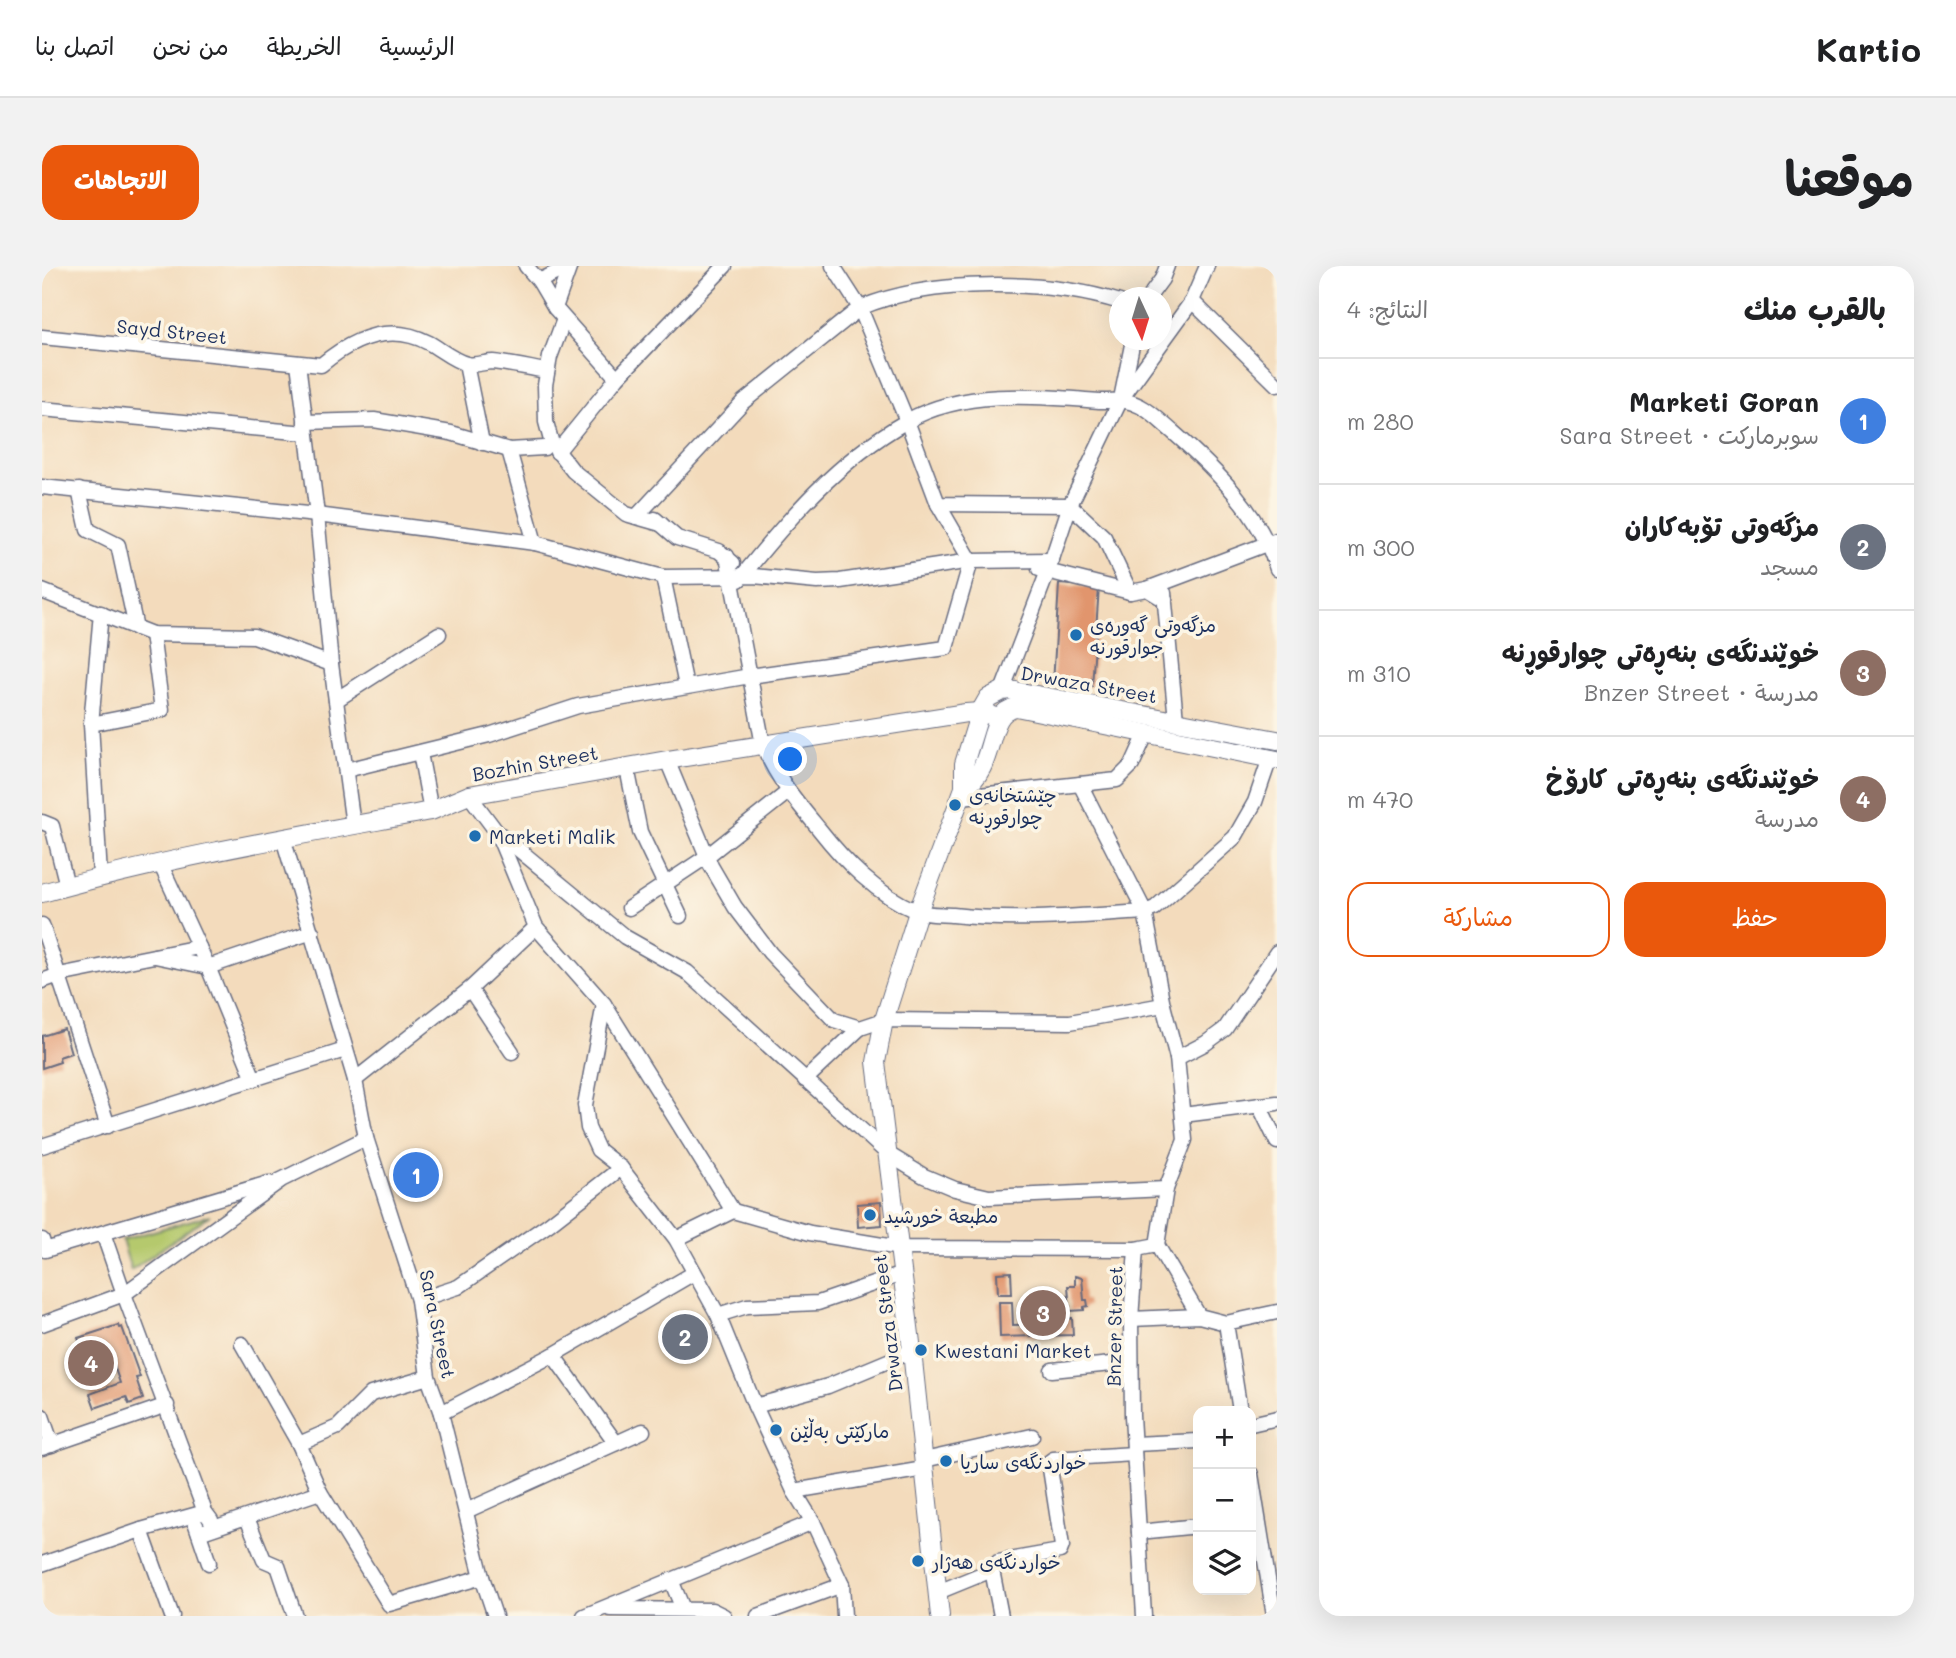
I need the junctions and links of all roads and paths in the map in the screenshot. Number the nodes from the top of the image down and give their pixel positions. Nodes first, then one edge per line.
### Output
1 (526, 266) edge
2 (570, 266) edge
3 (725, 266) edge
4 (833, 266) edge
5 (1167, 266) edge
6 (1208, 266) edge
7 (539, 281) junction
8 (1156, 287) edge
9 (1109, 300) edge
10 (1192, 301) junction
11 (860, 308) junction
12 (559, 313) junction
13 (42, 337) edge
14 (1131, 350) edge
15 (298, 363) junction
16 (466, 364) junction
17 (546, 371) junction
18 (617, 378) junction
19 (1277, 385) edge
20 (1121, 399) junction
21 (42, 409) edge
22 (907, 421) junction
23 (306, 428) junction
24 (482, 443) junction
25 (551, 448) junction
26 (511, 456) junction
27 (42, 487) edge
28 (79, 490) junction
29 (938, 504) junction
30 (1070, 505) junction
31 (640, 512) junction
32 (317, 515) junction
33 (1273, 542) edge
34 (535, 544) junction
35 (1114, 556) junction
36 (971, 561) junction
37 (1050, 566) junction
38 (1277, 569) edge
39 (663, 577) junction
40 (736, 580) junction
41 (1161, 583) junction
42 (1101, 584) junction
43 (1147, 589) junction
44 (42, 591) edge
45 (1130, 592) junction
46 (1165, 600) junction
47 (101, 613) junction
48 (136, 628) junction
49 (152, 634) junction
50 (439, 634) dead end
51 (331, 664) junction
52 (750, 676) junction
53 (686, 686) junction
54 (1002, 691) junction
55 (336, 700) junction
56 (980, 712) junction
57 (999, 718) junction
58 (1176, 720) junction
59 (91, 724) junction
60 (1147, 732) junction
61 (1277, 740) edge
62 (763, 745) junction
63 (420, 752) junction
64 (1273, 759) edge
65 (667, 760) junction
66 (626, 768) junction
67 (346, 770) junction
68 (1080, 784) junction
69 (788, 792) junction
70 (963, 792) junction
71 (469, 795) junction
72 (431, 811) junction
73 (42, 822) edge
74 (353, 825) junction
75 (496, 831) junction
76 (283, 838) junction
77 (706, 856) junction
78 (160, 863) junction
79 (100, 876) junction
80 (664, 885) junction
81 (67, 886) junction
82 (42, 893) edge
83 (629, 908) dead end
84 (918, 912) junction
85 (1146, 912) junction
86 (680, 916) dead end
87 (42, 925) edge
88 (536, 928) junction
89 (312, 932) junction
90 (199, 947) junction
91 (1277, 952) edge
92 (155, 956) junction
93 (208, 967) junction
94 (59, 975) junction
95 (42, 981) edge
96 (470, 989) junction
97 (604, 1004) junction
98 (1163, 1004) junction
99 (884, 1020) junction
100 (860, 1028) junction
101 (345, 1050) junction
102 (512, 1052) dead end
103 (1177, 1058) junction
104 (254, 1079) junction
105 (355, 1080) junction
106 (805, 1080) junction
107 (1277, 1102) edge
108 (1259, 1105) junction
109 (1183, 1115) junction
110 (108, 1126) junction
111 (366, 1138) junction
112 (1277, 1142) edge
113 (42, 1146) edge
114 (888, 1154) junction
115 (621, 1168) junction
116 (281, 1180) junction
117 (1166, 1189) junction
118 (733, 1212) junction
119 (103, 1233) junction
120 (676, 1239) junction
121 (42, 1240) edge
122 (1157, 1245) junction
123 (900, 1248) junction
124 (1136, 1249) junction
125 (694, 1273) junction
126 (902, 1274) junction
127 (124, 1294) junction
128 (418, 1300) junction
129 (1277, 1312) edge
130 (718, 1315) junction
131 (1199, 1316) junction
132 (1130, 1319) junction
133 (1226, 1323) junction
134 (42, 1324) edge
135 (242, 1343) dead end
136 (912, 1351) junction
137 (553, 1355) junction
138 (1131, 1362) junction
139 (1052, 1370) dead end
140 (428, 1377) junction
141 (167, 1405) junction
142 (755, 1406) junction
143 (1239, 1406) edge
144 (441, 1413) junction
145 (42, 1416) edge
146 (1277, 1418) edge
147 (1256, 1423) edge
148 (643, 1431) dead end
149 (1032, 1436) dead end
150 (1193, 1442) edge
151 (616, 1443) junction
152 (299, 1444) junction
153 (47, 1446) edge
154 (1134, 1449) junction
155 (924, 1465) junction
156 (793, 1491) junction
157 (320, 1492) junction
158 (466, 1511) junction
159 (203, 1516) junction
160 (247, 1518) junction
161 (813, 1522) junction
162 (1256, 1525) edge
163 (1193, 1527) edge
164 (141, 1530) junction
165 (1139, 1532) junction
166 (199, 1533) junction
167 (209, 1563) dead end
168 (42, 1564) edge
169 (1272, 1565) edge
170 (992, 1570) junction
171 (482, 1577) junction
172 (671, 1580) junction
173 (842, 1585) junction
174 (937, 1592) junction
175 (601, 1609) junction
176 (683, 1609) junction
177 (391, 1610) edge
178 (172, 1616) edge
179 (295, 1616) edge
180 (495, 1616) edge
181 (584, 1616) edge
182 (724, 1616) edge
183 (758, 1616) edge
184 (844, 1616) edge
185 (940, 1616) edge
186 (1001, 1616) edge
187 (1144, 1616) edge
188 (1274, 1616) edge

1 - 7 street
2 - 7 street
2 - 12 street
3 - 18 street
4 - 11 street
5 - 8 street
6 - 10 street
7 - 12 street
9 - 11 street
10 - 19 street
10 - 20 street
11 - 22 street
11 - 31 street
12 - 17 street
12 - 18 street
13 - 15 street, Sayd Street
14 - 20 street
15 - 16 street, Sayd Street
15 - 23 street
16 - 17 street
16 - 24 street
17 - 25 street
18 - 25 street
20 - 22 street
20 - 30 street
20 - 33 street
21 - 23 street
22 - 29 street
22 - 40 street
23 - 24 street
23 - 32 street
24 - 26 street
25 - 26 street
25 - 31 street
26 - 34 street
27 - 28 street
28 - 32 street
28 - 48 street
29 - 30 street
29 - 36 street
30 - 35 street
30 - 37 street
31 - 40 street
32 - 34 street
32 - 51 street
33 - 38 street
33 - 41 street
34 - 39 street
35 - 42 street
35 - 45 street
36 - 37 street
36 - 40 street
36 - 52 street
37 - 42 street
37 - 54 street
39 - 40 street
39 - 53 street
40 - 52 street
41 - 43 street
41 - 46 street
42 - 45 street
43 - 45 street
43 - 46 street
44 - 47 street
46 - 58 street
47 - 48 street
47 - 59 street
48 - 49 street
49 - 51 street
49 - 59 street
50 - 55 street
51 - 55 street
52 - 53 street
52 - 62 street
53 - 63 street
54 - 56 street, Drwaza Street
54 - 58 street, Drwaza Street
55 - 67 street
56 - 57 street, Bozhin Street
56 - 62 street, Bozhin Street
56 - 70 street, Drwaza Street
57 - 60 street, Drwaza Street
57 - 70 street, Drwaza Street
58 - 61 street, Drwaza Street
59 - 79 street
60 - 64 street, Drwaza Street
60 - 68 street
62 - 65 street, Bozhin Street
62 - 69 street
63 - 67 street
63 - 72 street
64 - 85 street
65 - 66 street, Bozhin Street
65 - 77 street
66 - 71 street, Bozhin Street
66 - 80 street
67 - 74 street
68 - 70 street
68 - 85 street
69 - 77 street
69 - 84 street
70 - 84 street, Drwaza Street
71 - 72 street, Bozhin Street
71 - 75 street
72 - 74 street, Bozhin Street
73 - 81 street
74 - 76 street, Bozhin Street
75 - 88 street
75 - 106 street
76 - 78 street, Bozhin Street
76 - 89 street, Sara Street
77 - 80 street
77 - 100 street
78 - 79 street, Bozhin Street
78 - 90 street
79 - 81 street, Bozhin Street
80 - 83 street
80 - 86 street
81 - 82 street, Bozhin Street
84 - 85 street
84 - 99 street, Drwaza Street
85 - 98 street
87 - 94 street
88 - 96 street
88 - 97 street
89 - 93 street
89 - 101 street, Sara Street
90 - 92 street
90 - 93 street
91 - 103 street
92 - 93 street
92 - 94 street
93 - 104 street
94 - 95 street
94 - 110 street
96 - 102 street
96 - 105 street
97 - 115 street
97 - 118 street
98 - 99 street
98 - 103 street
99 - 100 street
99 - 114 street, Drwaza Street
100 - 106 street
101 - 104 street
101 - 105 street, Sara Street
103 - 109 street
104 - 110 street
105 - 111 street, Sara Street
106 - 114 street
107 - 108 street
108 - 109 street
108 - 112 street
109 - 117 street
110 - 113 street
111 - 116 street
111 - 128 street, Sara Street
114 - 117 street
114 - 123 street, Drwaza Street
115 - 120 street
115 - 128 street
116 - 119 street
116 - 127 street
117 - 122 street
118 - 120 street
118 - 123 street
119 - 121 street
119 - 127 street
120 - 125 street
122 - 124 street, Bnzer Street
122 - 131 street
123 - 124 street
123 - 126 street, Drwaza Street
124 - 132 street, Bnzer Street
125 - 130 street
125 - 137 street
126 - 130 street
126 - 136 street, Drwaza Street
127 - 134 street
127 - 141 street
128 - 140 street, Sara Street
129 - 133 street
130 - 142 street
131 - 132 street
131 - 133 street
132 - 138 street, Bnzer Street
133 - 143 street
135 - 152 street
136 - 142 street
136 - 155 street, Drwaza Street
137 - 144 street
137 - 151 street
138 - 139 street
138 - 154 street, Bnzer Street
140 - 144 street, Sara Street
140 - 152 street
141 - 153 street
141 - 159 street
142 - 156 street
144 - 158 street, Sara Street
145 - 153 street
146 - 147 street
148 - 151 street
149 - 155 street
150 - 154 street
151 - 158 street
152 - 157 street
154 - 165 street, Bnzer Street
154 - 170 street
155 - 156 street
155 - 174 street, Drwaza Street
156 - 161 street
157 - 160 street
157 - 177 street
158 - 171 street, Sara Street
159 - 164 street
159 - 166 street
160 - 166 street
160 - 179 street
161 - 172 street
161 - 173 street
162 - 169 street
163 - 165 street
164 - 168 street
164 - 178 street
165 - 187 street, Bnzer Street
166 - 167 street
169 - 188 street
170 - 174 street
170 - 186 street
171 - 177 street
171 - 180 street, Sara Street
172 - 175 street
172 - 176 street
173 - 183 street
173 - 184 street
174 - 185 street, Drwaza Street
175 - 176 street
175 - 181 street
176 - 182 street

